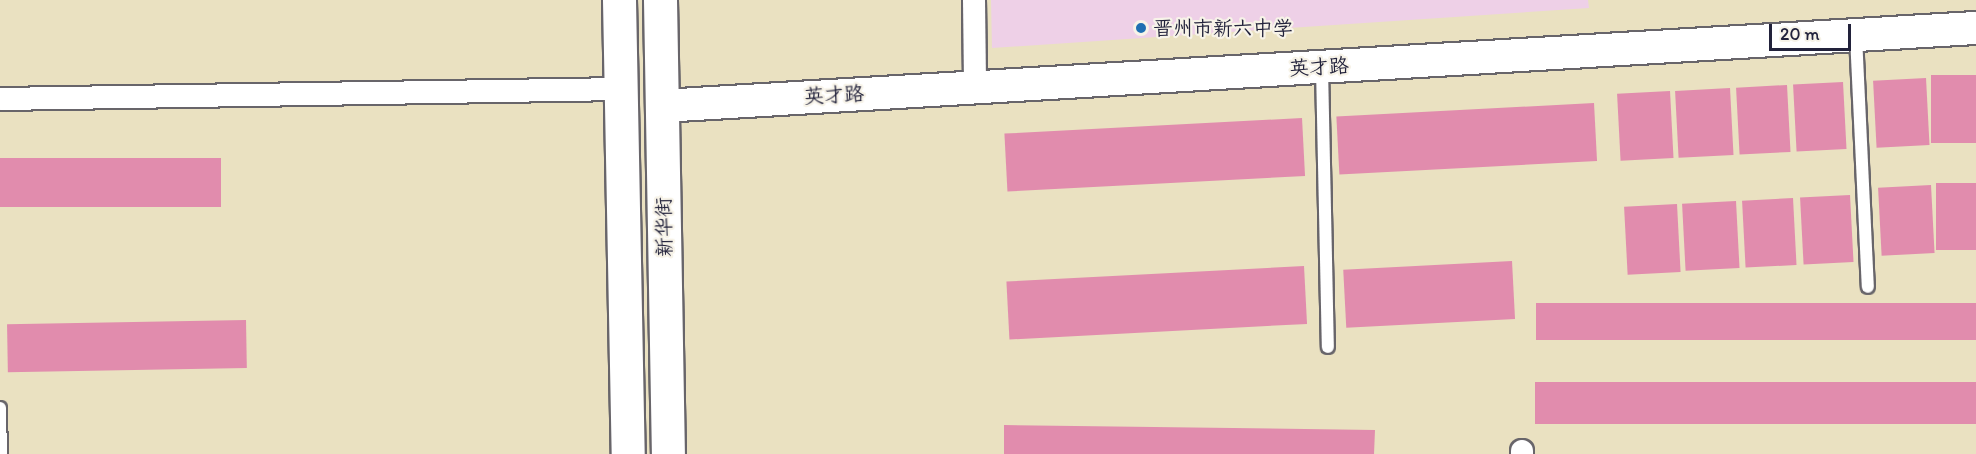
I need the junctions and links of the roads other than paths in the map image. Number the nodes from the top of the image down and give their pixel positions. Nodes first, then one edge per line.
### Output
1 (619, 0) edge
2 (660, 0) edge
3 (974, 0) edge
4 (1976, 28) edge
5 (1856, 35) junction
6 (1322, 66) junction
7 (975, 87) junction
8 (621, 89) junction
9 (0, 99) edge
10 (662, 106) junction
11 (1868, 287) dead end
12 (1328, 347) dead end
13 (0, 408) edge
14 (1, 454) edge
15 (628, 454) edge
16 (668, 454) edge

1 - 8 main road, 新华街
2 - 10 main road, 新华街
3 - 7 street
4 - 5 street, 英才路
5 - 6 street, 英才路
5 - 11 lane
6 - 7 street, 英才路
6 - 12 lane
7 - 10 street, 英才路
8 - 9 street
8 - 15 main road, 新华街
10 - 16 main road, 新华街
13 - 14 lane

